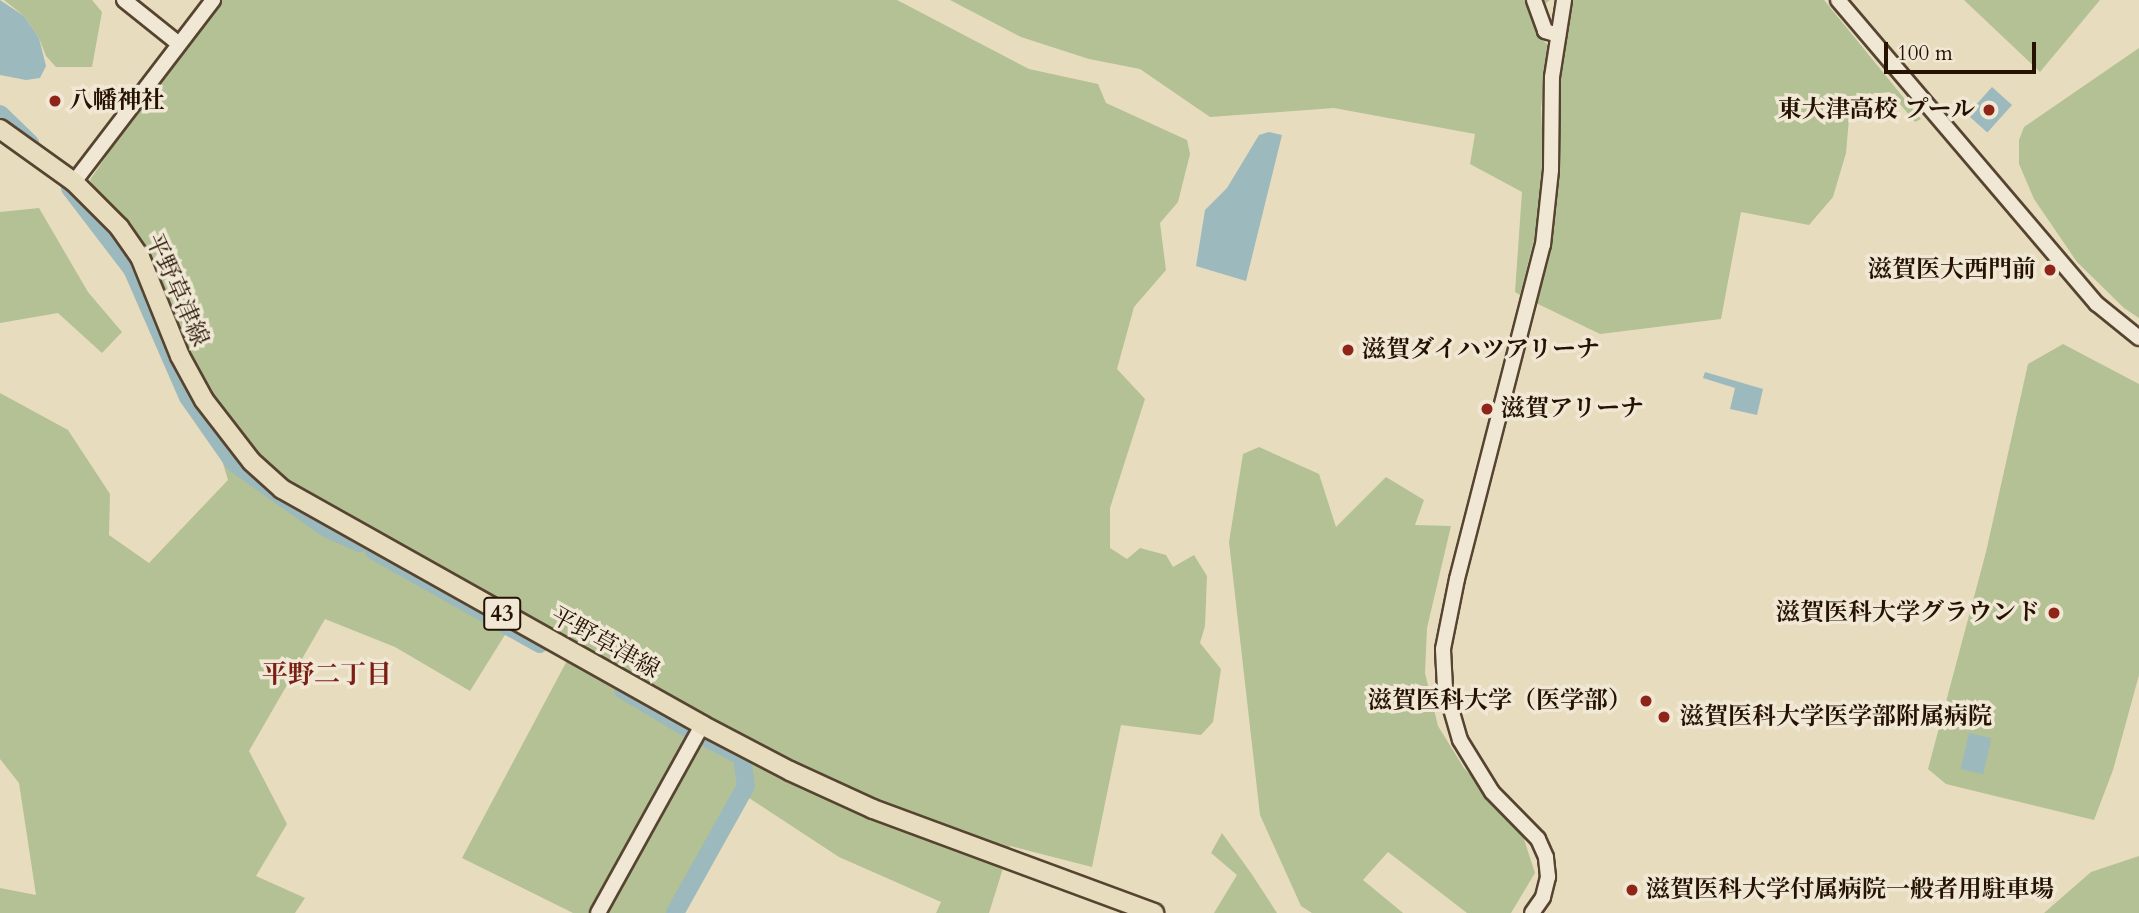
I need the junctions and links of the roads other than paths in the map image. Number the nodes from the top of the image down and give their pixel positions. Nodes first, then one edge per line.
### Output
1 (213, 0) edge
2 (1534, 0) edge
3 (1564, 0) edge
4 (1838, 0) edge
5 (129, 1) edge
6 (1558, 35) junction
7 (179, 44) junction
8 (0, 129) edge
9 (74, 182) junction
10 (2139, 338) edge
11 (702, 725) junction
12 (598, 913) edge
13 (1154, 913) edge
14 (1532, 913) edge

1 - 7 street
2 - 6 street
3 - 6 street
4 - 10 street
5 - 7 street
6 - 14 street
7 - 9 street
8 - 9 main road, 平野草津線 / 43
9 - 11 main road, 平野草津線 / 43
11 - 12 street
11 - 13 main road, 平野草津線 / 43

